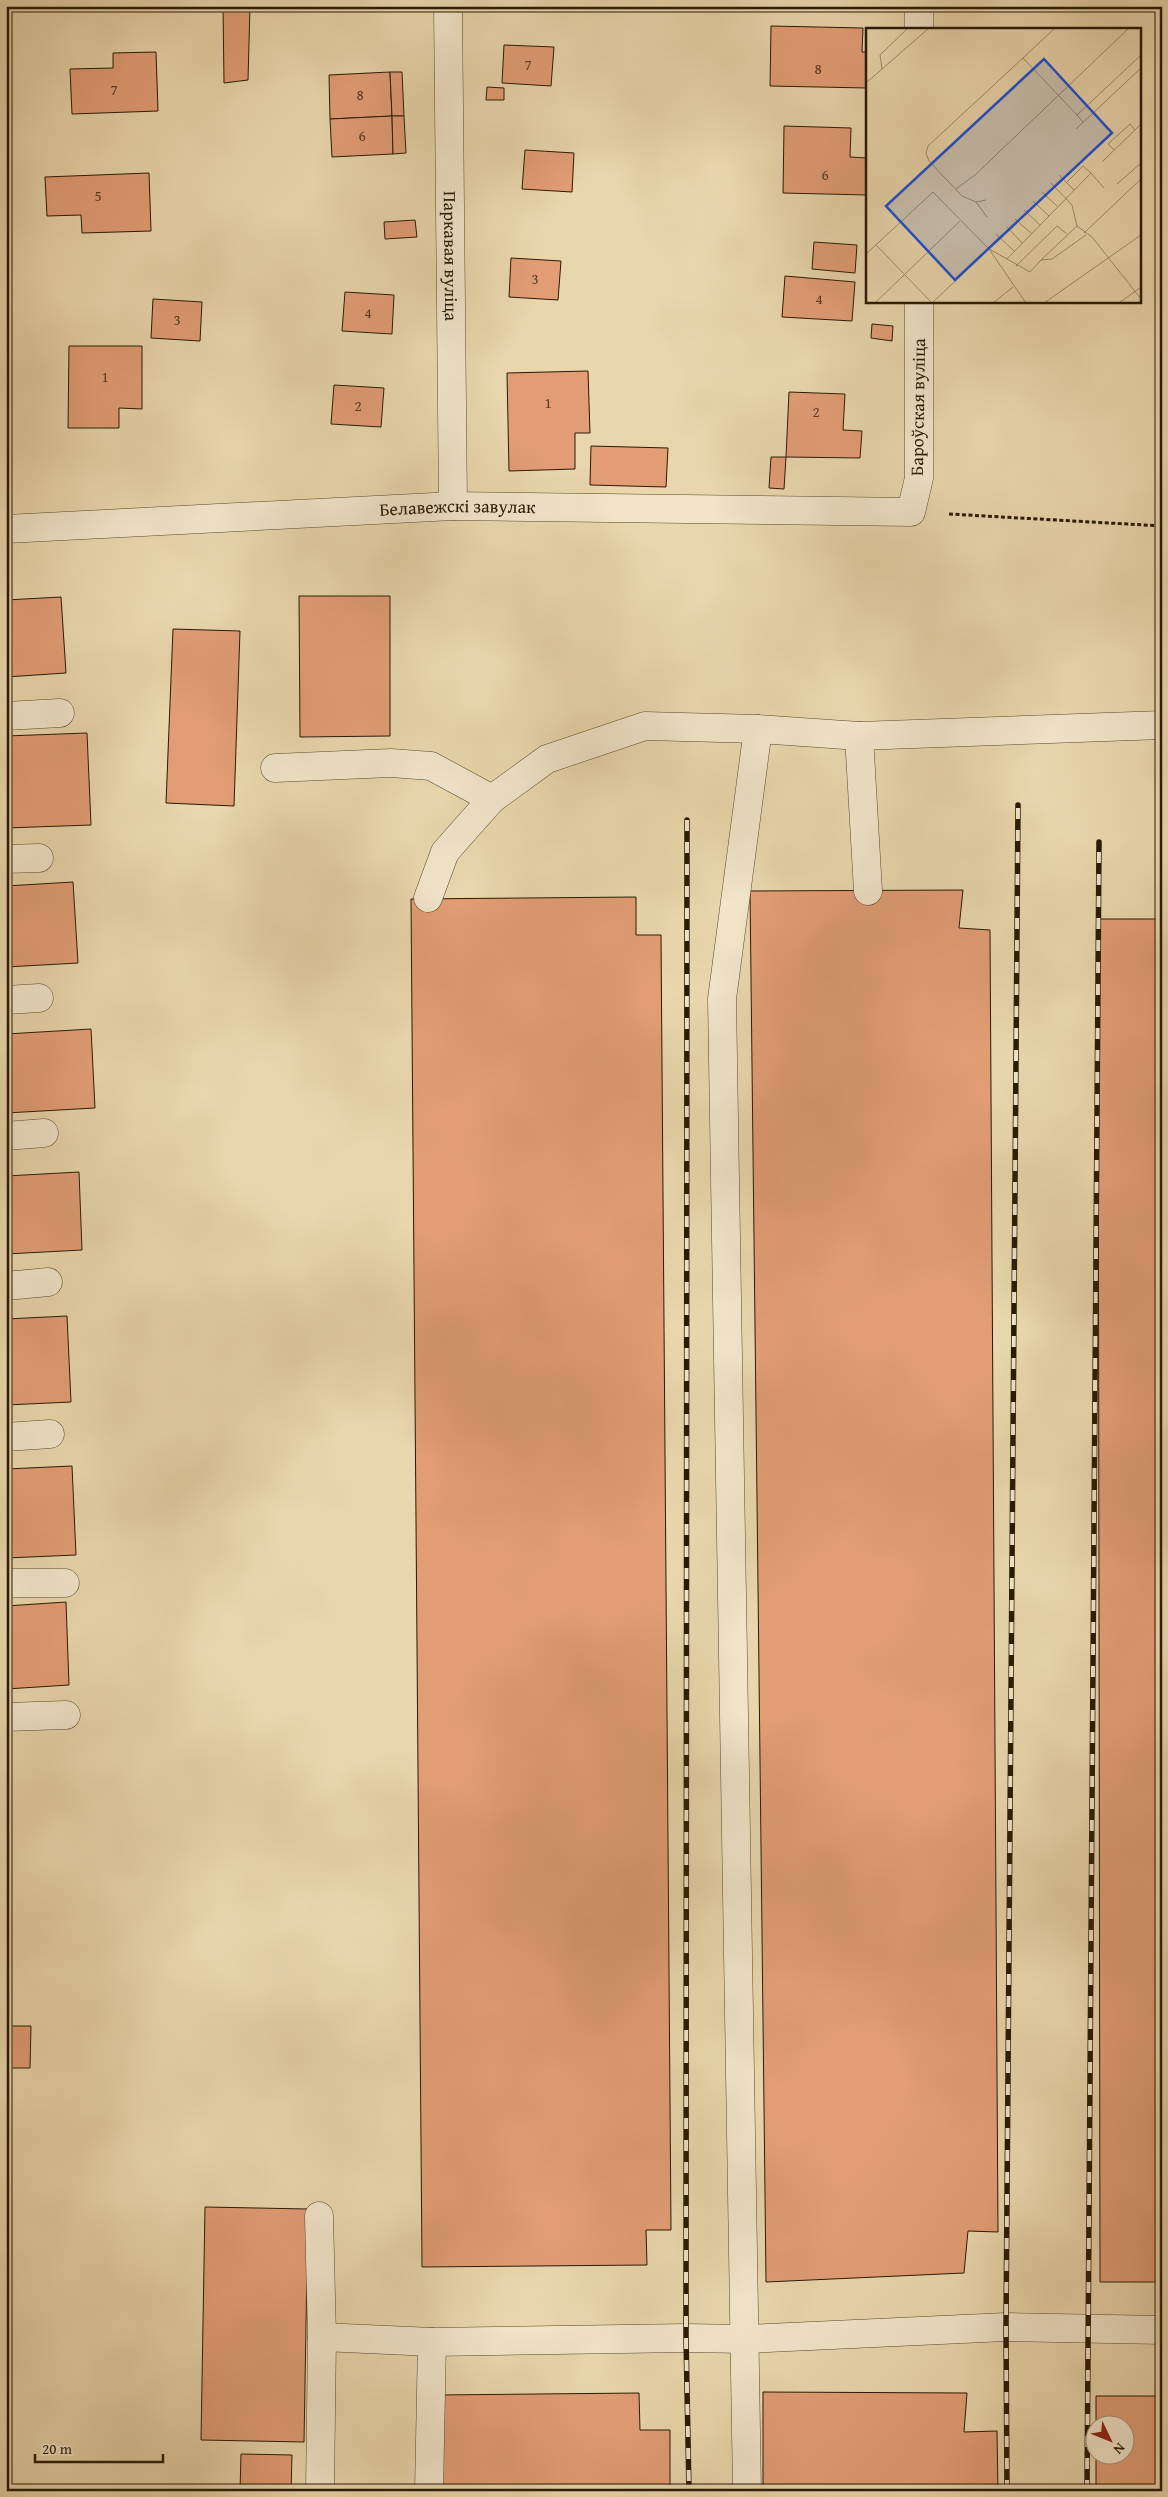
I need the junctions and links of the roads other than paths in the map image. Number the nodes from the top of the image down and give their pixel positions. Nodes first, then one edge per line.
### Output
1 (448, 6) edge
2 (919, 6) edge
3 (919, 28) edge
4 (919, 302) edge
5 (454, 506) junction
6 (911, 512) joint
7 (6, 529) edge
8 (60, 713) dead end
9 (6, 716) edge
10 (1162, 725) edge
11 (758, 729) junction
12 (859, 736) junction
13 (274, 768) dead end
14 (492, 798) junction
15 (39, 858) dead end
16 (6, 859) edge
17 (868, 891) dead end
18 (428, 898) dead end
19 (39, 998) dead end
20 (6, 1000) edge
21 (44, 1133) dead end
22 (6, 1136) edge
23 (48, 1282) dead end
24 (6, 1286) edge
25 (50, 1434) dead end
26 (6, 1437) edge
27 (6, 1582) edge
28 (65, 1583) dead end
29 (66, 1714) dead end
30 (6, 1717) edge
31 (319, 2216) dead end
32 (1162, 2330) edge
33 (322, 2337) junction
34 (746, 2339) junction
35 (432, 2342) junction
36 (320, 2491) edge
37 (429, 2491) edge
38 (747, 2491) edge

1 - 5 street, Паркавая вуліца
2 - 3 street
4 - 6 street, Бароўская вуліца
5 - 6 street, Белавежскі завулак
5 - 7 street, Белавежскі завулак
8 - 9 street
10 - 12 street
11 - 12 street
11 - 14 street
11 - 34 street
12 - 17 street
13 - 14 street
14 - 18 street
15 - 16 street
19 - 20 street
21 - 22 street
23 - 24 street
25 - 26 street
27 - 28 street
29 - 30 street
31 - 33 street
32 - 34 street
33 - 35 street
33 - 36 street
34 - 35 street
34 - 38 street
35 - 37 street

